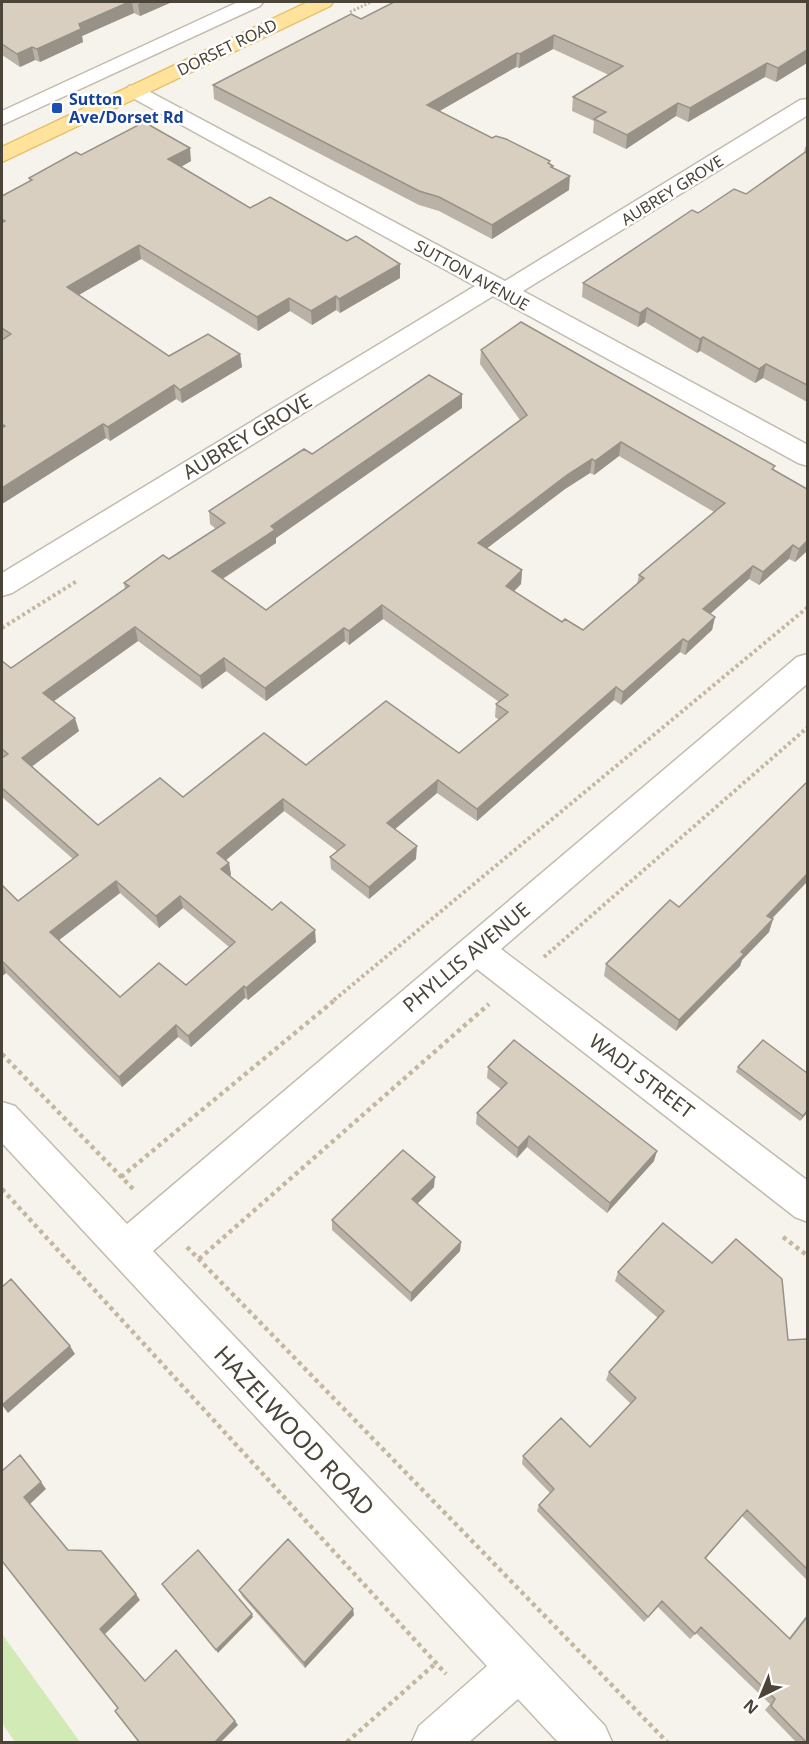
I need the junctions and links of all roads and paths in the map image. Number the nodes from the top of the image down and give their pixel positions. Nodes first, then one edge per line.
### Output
1 (253, 2) edge
2 (323, 2) edge
3 (137, 90) junction
4 (807, 105) edge
5 (5, 114) edge
6 (2, 155) edge
7 (498, 289) junction
8 (807, 457) edge
9 (2, 586) edge
10 (807, 607) edge
11 (807, 665) edge
12 (807, 727) edge
13 (476, 949) junction
14 (546, 955) dead end
15 (488, 1005) dead end
16 (2, 1054) edge
17 (2, 1118) edge
18 (121, 1177) junction
19 (2, 1189) edge
20 (139, 1196) dead end
21 (807, 1204) edge
22 (125, 1250) junction
23 (436, 1664) junction
24 (519, 1668) junction
25 (446, 1674) dead end
26 (347, 1743) edge
27 (435, 1743) edge
28 (589, 1743) edge
29 (667, 1743) edge

1 - 5 street
2 - 3 main road, DORSET ROAD
3 - 6 main road, DORSET ROAD
3 - 7 street, SUTTON AVENUE
4 - 7 street, AUBREY GROVE
7 - 8 street, SUTTON AVENUE
7 - 9 street, AUBREY GROVE
10 - 18 path
11 - 13 street, PHYLLIS AVENUE
12 - 14 path
13 - 21 street, WADI STREET
13 - 22 street, PHYLLIS AVENUE
15 - 29 path
16 - 18 path
17 - 22 street, HAZELWOOD ROAD
18 - 20 path
19 - 23 path
22 - 24 street, HAZELWOOD ROAD
23 - 25 path
23 - 26 path
24 - 27 street
24 - 28 street, HAZELWOOD ROAD

